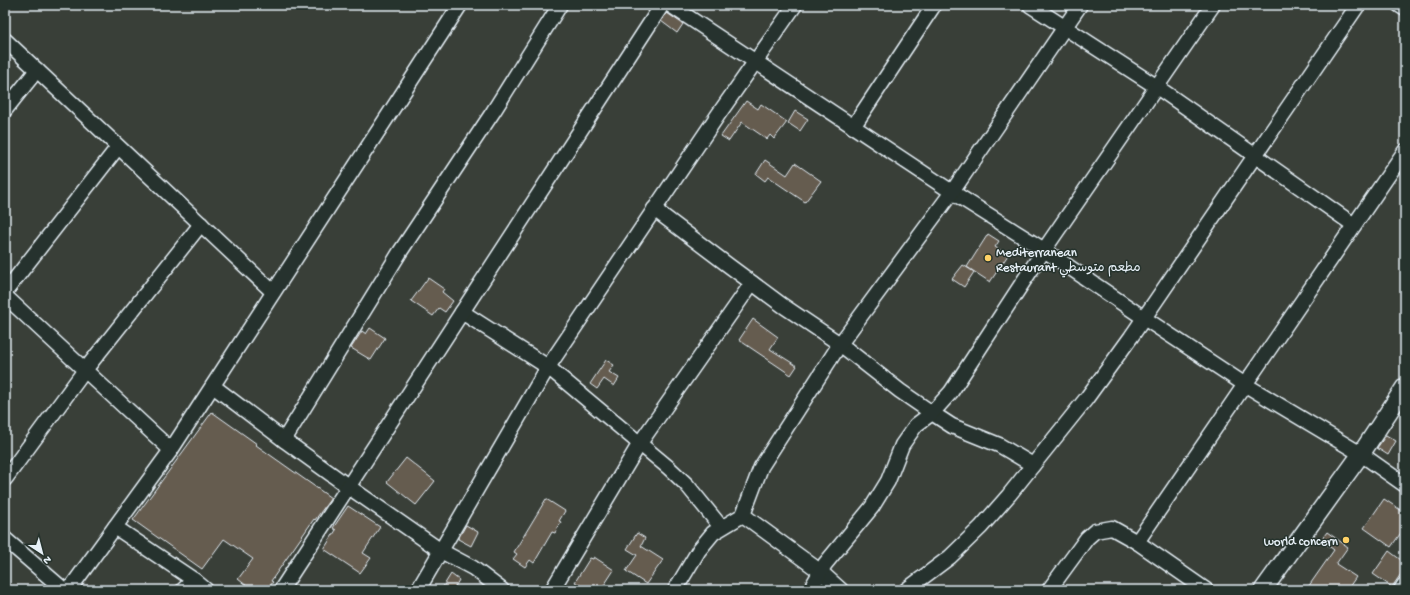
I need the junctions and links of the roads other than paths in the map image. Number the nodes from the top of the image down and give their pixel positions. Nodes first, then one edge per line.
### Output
1 (460, 5) edge
2 (560, 5) edge
3 (662, 5) edge
4 (670, 5) edge
5 (795, 5) edge
6 (934, 5) edge
7 (1030, 5) edge
8 (1080, 5) edge
9 (1213, 5) edge
10 (1358, 5) edge
11 (1399, 5) edge
12 (1405, 9) edge
13 (1066, 27) junction
14 (5, 40) edge
15 (755, 62) junction
16 (37, 70) junction
17 (1157, 87) junction
18 (5, 110) edge
19 (854, 127) junction
20 (118, 147) junction
21 (1405, 151) edge
22 (1255, 156) junction
23 (952, 192) junction
24 (654, 209) junction
25 (201, 224) junction
26 (1354, 225) junction
27 (1044, 250) junction
28 (752, 283) junction
29 (5, 292) edge
30 (273, 292) junction
31 (5, 296) edge
32 (462, 312) junction
33 (1144, 318) junction
34 (840, 344) junction
35 (548, 367) junction
36 (85, 370) junction
37 (1244, 384) junction
38 (213, 386) junction
39 (1405, 387) edge
40 (932, 413) junction
41 (284, 440) junction
42 (640, 443) junction
43 (171, 450) junction
44 (1361, 454) junction
45 (1033, 464) junction
46 (5, 479) edge
47 (1405, 485) edge
48 (348, 487) junction
49 (743, 515) junction
50 (115, 527) junction
51 (721, 527) junction
52 (5, 539) edge
53 (1137, 542) junction
54 (441, 551) junction
55 (821, 572) junction
56 (1405, 584) edge
57 (188, 585) edge
58 (64, 590) edge
59 (69, 590) edge
60 (206, 590) edge
61 (281, 590) edge
62 (418, 590) edge
63 (502, 590) edge
64 (552, 590) edge
65 (675, 590) edge
66 (810, 590) edge
67 (841, 590) edge
68 (906, 590) edge
69 (1049, 590) edge
70 (1206, 590) edge
71 (1263, 590) edge
72 (1401, 590) edge

1 - 30 street
2 - 41 street
3 - 32 street
4 - 15 street
5 - 15 street
6 - 19 street
7 - 13 street
8 - 13 street
9 - 17 street
10 - 22 street
11 - 12 street
13 - 17 street
13 - 23 street
14 - 16 street
15 - 19 street
15 - 24 street
16 - 18 street
16 - 20 street
17 - 22 street
17 - 27 street
19 - 23 street
20 - 25 street
20 - 29 street
21 - 26 street
22 - 26 street
22 - 33 street
23 - 27 street
23 - 34 street
24 - 28 street
24 - 35 street
25 - 30 street
25 - 36 street
26 - 37 street
27 - 33 street
27 - 40 street
28 - 34 street
28 - 42 street
30 - 38 street
31 - 36 street
32 - 35 street
32 - 48 street
33 - 37 street
33 - 45 street
34 - 40 street
34 - 49 street
35 - 42 street
35 - 54 street
36 - 43 street
36 - 46 street
37 - 44 street
37 - 53 street
38 - 41 street
38 - 43 street
39 - 44 main road
40 - 45 street
40 - 55 street
41 - 48 street
42 - 51 street
42 - 64 street
43 - 50 street
44 - 47 street
44 - 71 main road
45 - 68 street
48 - 54 street
48 - 61 street
49 - 51 street
49 - 55 street
50 - 57 street
50 - 59 street
51 - 65 street
52 - 58 street
53 - 69 street
53 - 70 street
54 - 62 street
54 - 63 street
55 - 66 street
55 - 67 street
56 - 72 street
57 - 60 street

